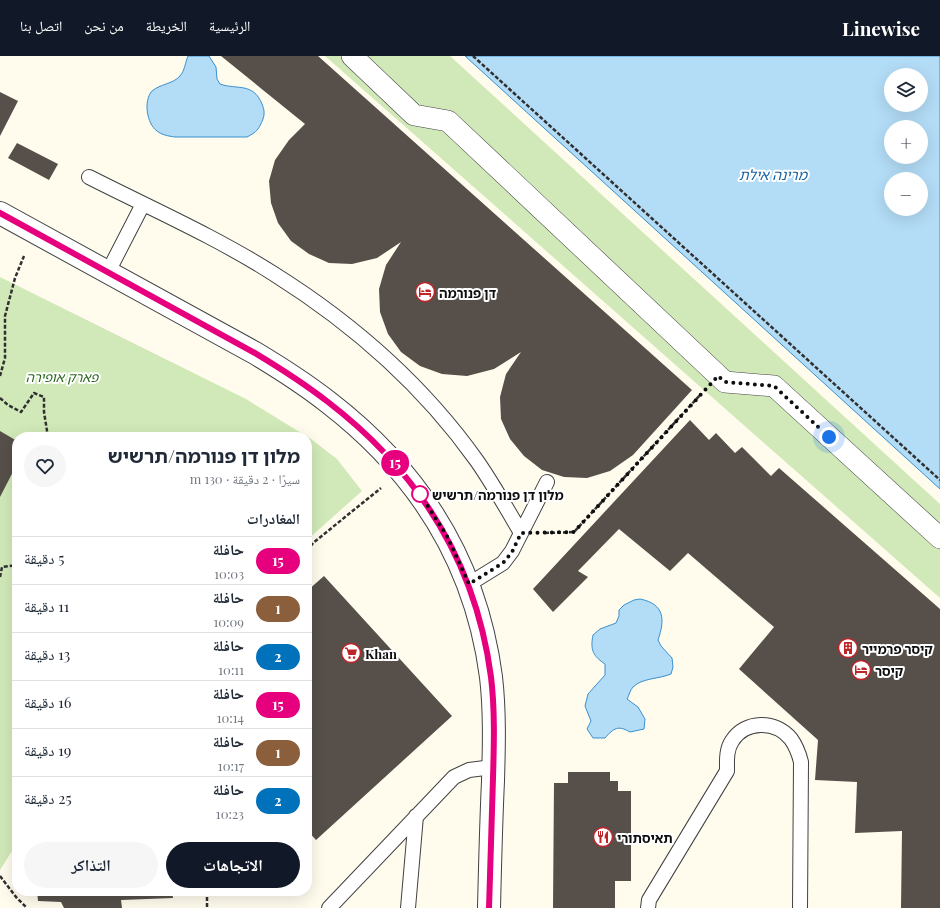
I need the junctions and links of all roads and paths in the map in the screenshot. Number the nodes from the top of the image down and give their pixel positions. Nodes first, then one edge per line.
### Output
1 (352, 56) edge
2 (473, 56) edge
3 (89, 177) dead end
4 (143, 204) junction
5 (0, 213) edge
6 (35, 232) junction
7 (108, 272) junction
8 (0, 376) edge
9 (718, 376) junction
10 (0, 398) edge
11 (47, 432) edge
12 (401, 472) junction
13 (940, 480) edge
14 (546, 482) dead end
15 (521, 533) junction
16 (940, 538) edge
17 (312, 544) edge
18 (12, 566) edge
19 (0, 576) edge
20 (469, 584) junction
21 (493, 767) junction
22 (416, 816) junction
23 (0, 876) edge
24 (12, 892) edge
25 (15, 896) edge
26 (207, 896) edge
27 (27, 908) edge
28 (207, 908) edge
29 (329, 908) edge
30 (408, 908) edge
31 (489, 908) edge
32 (648, 908) edge
33 (800, 908) edge

1 - 9 street
2 - 13 path
3 - 4 lane
4 - 7 lane
4 - 15 lane
5 - 6 street
6 - 7 street
6 - 8 path
7 - 12 street
9 - 15 path
9 - 16 street
10 - 11 path
12 - 17 path
12 - 20 street
14 - 15 lane
15 - 20 lane
18 - 19 path
20 - 21 street
21 - 22 lane
21 - 31 street
22 - 29 lane
22 - 30 lane
23 - 24 path
25 - 27 path
26 - 28 path
32 - 33 lane

